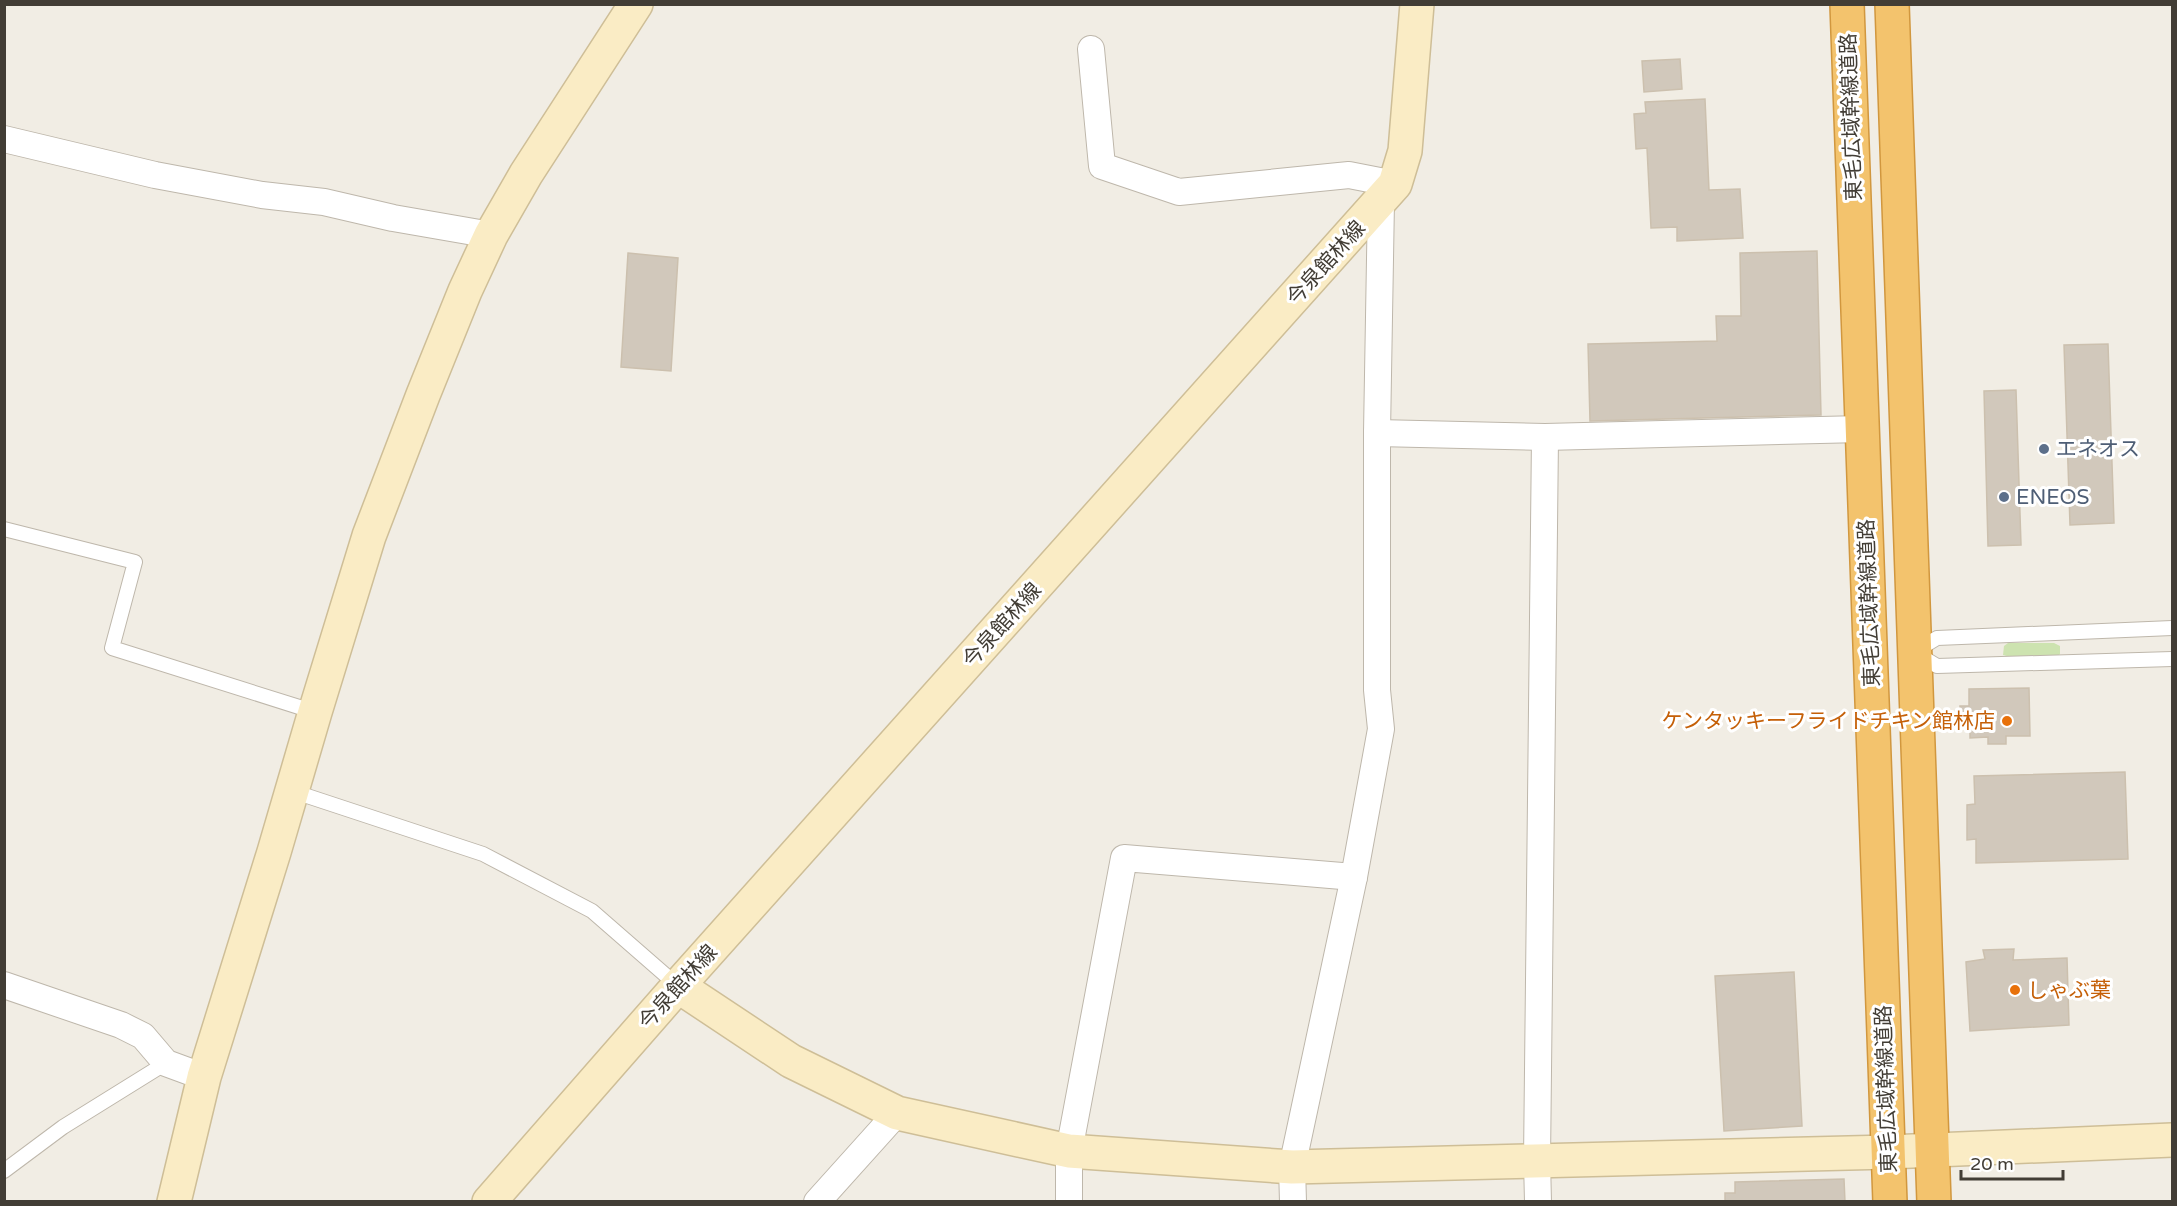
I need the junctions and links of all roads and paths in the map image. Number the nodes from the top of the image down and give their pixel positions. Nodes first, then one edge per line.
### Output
1 (636, 4) edge
2 (1417, 4) edge
3 (1846, 4) edge
4 (1892, 4) edge
5 (1091, 49) dead end
6 (4, 139) edge
7 (1388, 193) junction
8 (491, 235) junction
9 (1862, 429) junction
10 (1377, 433) junction
11 (1545, 437) junction
12 (4, 529) edge
13 (2172, 628) edge
14 (1914, 652) junction
15 (2172, 659) edge
16 (315, 712) junction
17 (291, 791) junction
18 (1353, 877) junction
19 (4, 986) edge
20 (678, 986) junction
21 (166, 1063) junction
22 (204, 1077) junction
23 (897, 1113) junction
24 (2172, 1140) edge
25 (1932, 1149) junction
26 (1069, 1151) junction
27 (1888, 1152) junction
28 (1537, 1161) junction
29 (1292, 1167) junction
30 (4, 1171) edge
31 (174, 1202) edge
32 (489, 1202) edge
33 (817, 1202) edge
34 (1069, 1202) edge
35 (1293, 1202) edge
36 (1538, 1202) edge
37 (1890, 1202) edge
38 (1934, 1202) edge

1 - 8 street
2 - 7 street, 今泉館林線
3 - 9 highway, 東毛広域幹線道路
4 - 14 highway, 東毛広域幹線道路
5 - 7 street
6 - 8 street
7 - 10 street
7 - 20 street, 今泉館林線
8 - 16 street
9 - 11 street
9 - 27 highway, 東毛広域幹線道路
10 - 11 street
10 - 18 street
11 - 28 street
12 - 16 lane
13 - 14 lane
14 - 15 lane
14 - 25 highway, 東毛広域幹線道路
16 - 17 street
17 - 20 lane
17 - 22 street
18 - 26 street
18 - 29 street
19 - 21 street
20 - 23 street
20 - 32 street, 今泉館林線
21 - 22 street
21 - 30 lane
22 - 31 street
23 - 26 street
23 - 33 street
24 - 25 street
25 - 27 street
25 - 38 highway, 東毛広域幹線道路
26 - 29 street
26 - 34 street
27 - 28 street
27 - 37 highway, 東毛広域幹線道路
28 - 29 street
28 - 36 street
29 - 35 street

